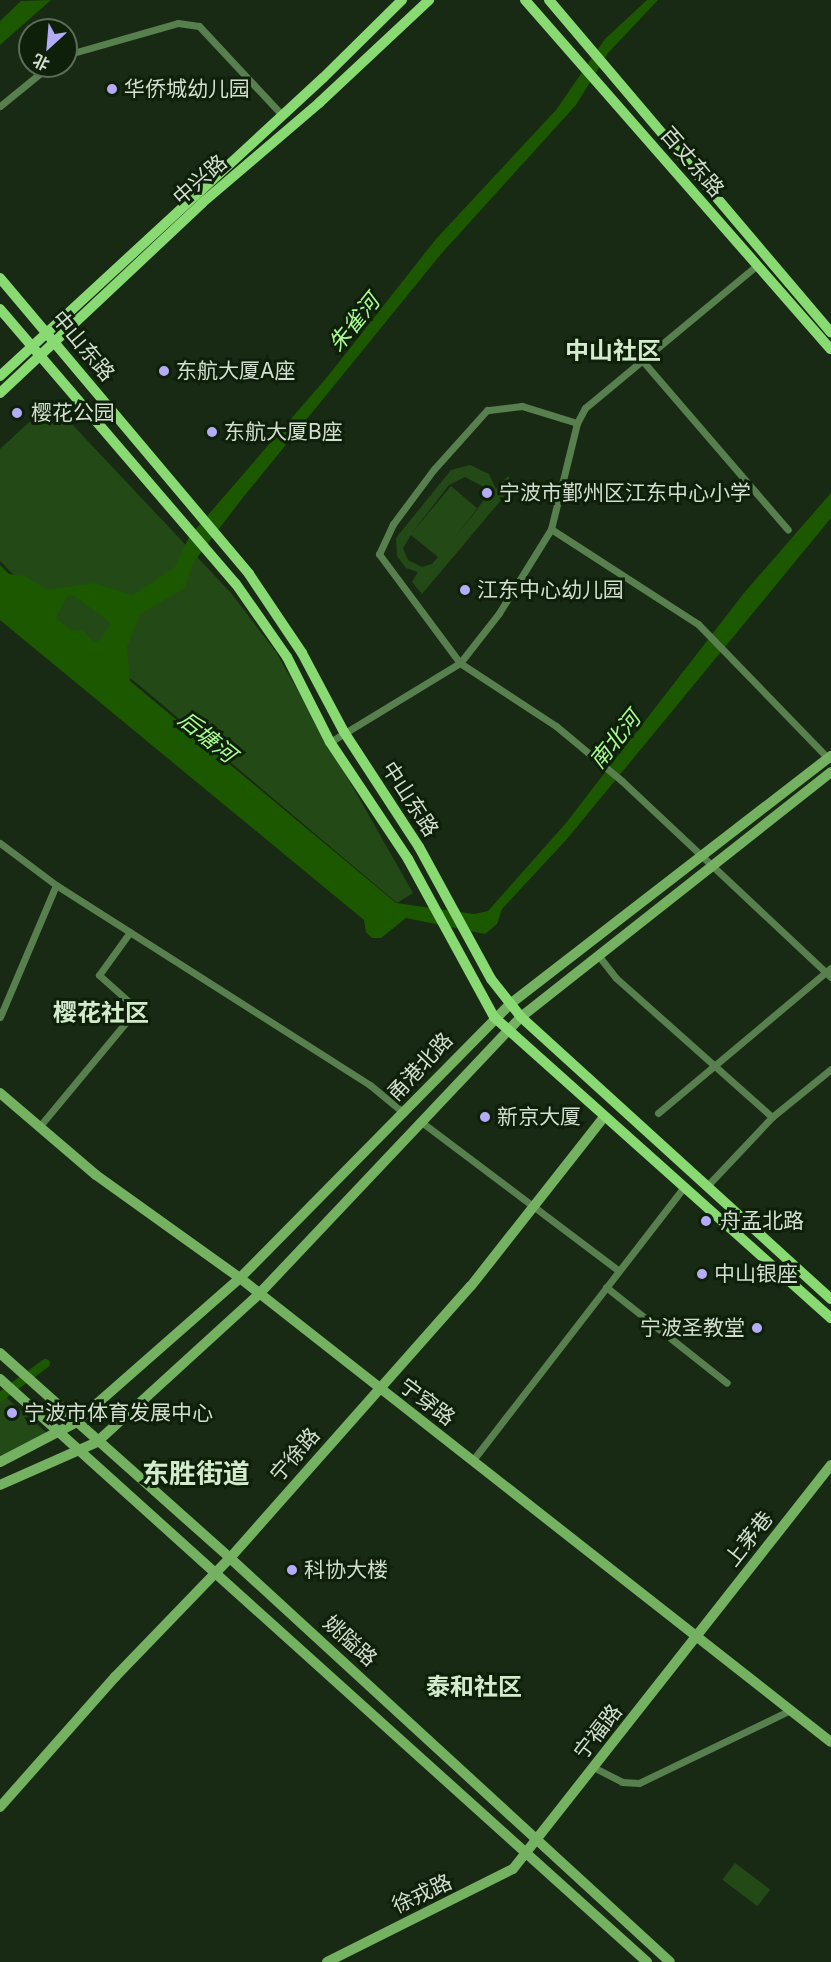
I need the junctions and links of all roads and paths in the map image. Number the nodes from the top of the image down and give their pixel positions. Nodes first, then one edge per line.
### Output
1 (402, 0) edge
2 (429, 0) edge
3 (525, 0) edge
4 (549, 0) edge
5 (78, 52) edge
6 (34, 78) edge
7 (0, 106) edge
8 (282, 115) junction
9 (757, 265) junction
10 (0, 278) edge
11 (0, 309) edge
12 (831, 332) edge
13 (50, 338) junction
14 (30, 346) junction
15 (831, 349) edge
16 (38, 357) junction
17 (641, 359) junction
18 (0, 376) edge
19 (0, 393) edge
20 (577, 423) junction
21 (551, 530) junction
22 (788, 530) dead end
23 (460, 663) junction
24 (344, 732) junction
25 (330, 742) junction
26 (830, 759) edge
27 (831, 772) edge
28 (0, 843) edge
29 (704, 857) junction
30 (713, 865) junction
31 (56, 885) junction
32 (130, 932) junction
33 (598, 956) junction
34 (829, 972) edge
35 (510, 1004) junction
36 (0, 1017) edge
37 (494, 1017) junction
38 (521, 1017) junction
39 (508, 1032) junction
40 (715, 1066) junction
41 (831, 1069) edge
42 (0, 1093) edge
43 (404, 1113) junction
44 (658, 1113) dead end
45 (605, 1116) junction
46 (772, 1117) junction
47 (424, 1124) junction
48 (39, 1127) junction
49 (685, 1186) junction
50 (707, 1186) junction
51 (534, 1206) junction
52 (619, 1270) junction
53 (240, 1278) junction
54 (606, 1287) junction
55 (260, 1294) junction
56 (831, 1299) edge
57 (831, 1318) edge
58 (0, 1353) edge
59 (0, 1379) edge
60 (727, 1383) dead end
61 (379, 1389) junction
62 (75, 1423) junction
63 (61, 1432) junction
64 (97, 1442) junction
65 (81, 1450) junction
66 (473, 1460) junction
67 (0, 1462) edge
68 (831, 1465) edge
69 (0, 1485) edge
70 (230, 1558) junction
71 (218, 1571) junction
72 (698, 1636) junction
73 (791, 1710) junction
74 (831, 1742) edge
75 (595, 1768) junction
76 (0, 1807) edge
77 (538, 1840) junction
78 (528, 1852) junction
79 (327, 1962) edge
80 (647, 1962) edge
81 (670, 1962) edge

1 - 8 main road, 中兴路
2 - 13 main road, 中兴路
3 - 9 main road, 百丈东路
4 - 12 main road, 百丈东路
5 - 8 street
6 - 7 street
8 - 13 main road, 中兴路
9 - 15 main road, 百丈东路
9 - 17 street
10 - 13 main road, 中山东路
11 - 14 main road, 中山东路
13 - 14 main road, 中兴路
13 - 16 main road, 中兴路
13 - 24 main road, 中山东路
14 - 16 main road, 中山东路
14 - 18 main road, 中兴路
16 - 19 main road, 中兴路
16 - 25 main road, 中山东路
17 - 20 street
17 - 22 street
20 - 21 street
20 - 23 street
21 - 23 street
21 - 26 street
23 - 24 street
23 - 29 street
24 - 25 street
24 - 35 main road, 中山东路
25 - 37 main road, 中山东路
26 - 29 main road, 甬港北路
27 - 30 main road, 甬港北路
28 - 31 street
29 - 30 street
29 - 35 main road, 甬港北路
30 - 33 main road, 甬港北路
30 - 34 street
31 - 32 street
31 - 36 street
32 - 43 street
32 - 48 street
33 - 38 main road, 甬港北路
33 - 40 street
34 - 40 street
35 - 37 main road, 甬港北路
35 - 38 main road, 中山东路
37 - 39 main road, 中山东路
37 - 43 main road, 甬港北路
38 - 39 main road, 甬港北路
38 - 50 main road, 中山东路
39 - 45 main road, 中山东路
39 - 47 main road, 甬港北路
40 - 44 street
40 - 46 street
41 - 46 street
42 - 48 main road, 宁穿路
43 - 53 main road, 甬港北路
45 - 49 main road, 中山东路
45 - 51 main road, 宁徐路
46 - 50 street
47 - 51 street
47 - 55 main road, 甬港北路
48 - 53 main road, 宁穿路
49 - 52 street
49 - 57 main road, 中山东路
50 - 56 main road, 中山东路
51 - 52 street
51 - 61 main road, 宁徐路
52 - 54 street
53 - 55 main road, 宁穿路
53 - 62 main road, 甬港北路
54 - 60 street
54 - 66 street
55 - 61 main road, 宁穿路
55 - 64 main road, 甬港北路
58 - 62 main road, 姚隘路
59 - 63 main road, 姚隘路
61 - 66 main road, 宁穿路
61 - 70 main road, 宁徐路
62 - 63 main road, 甬港北路
62 - 64 main road, 姚隘路
63 - 65 main road, 姚隘路
63 - 67 main road, 甬港北路
64 - 65 main road, 甬港北路
64 - 70 main road, 姚隘路
65 - 69 main road, 甬港北路
65 - 71 main road, 姚隘路
66 - 72 main road, 宁穿路
68 - 72 main road, 上茅巷
70 - 71 main road, 宁徐路
70 - 77 main road, 姚隘路
71 - 76 main road, 宁徐路
71 - 78 main road, 姚隘路
72 - 73 main road, 宁穿路
72 - 75 main road, 宁福路
73 - 74 main road, 宁穿路
73 - 75 street
75 - 77 main road, 宁福路
77 - 78 main road, 宁福路
77 - 81 main road, 姚隘路
78 - 79 main road, 徐戎路
78 - 80 main road, 姚隘路

